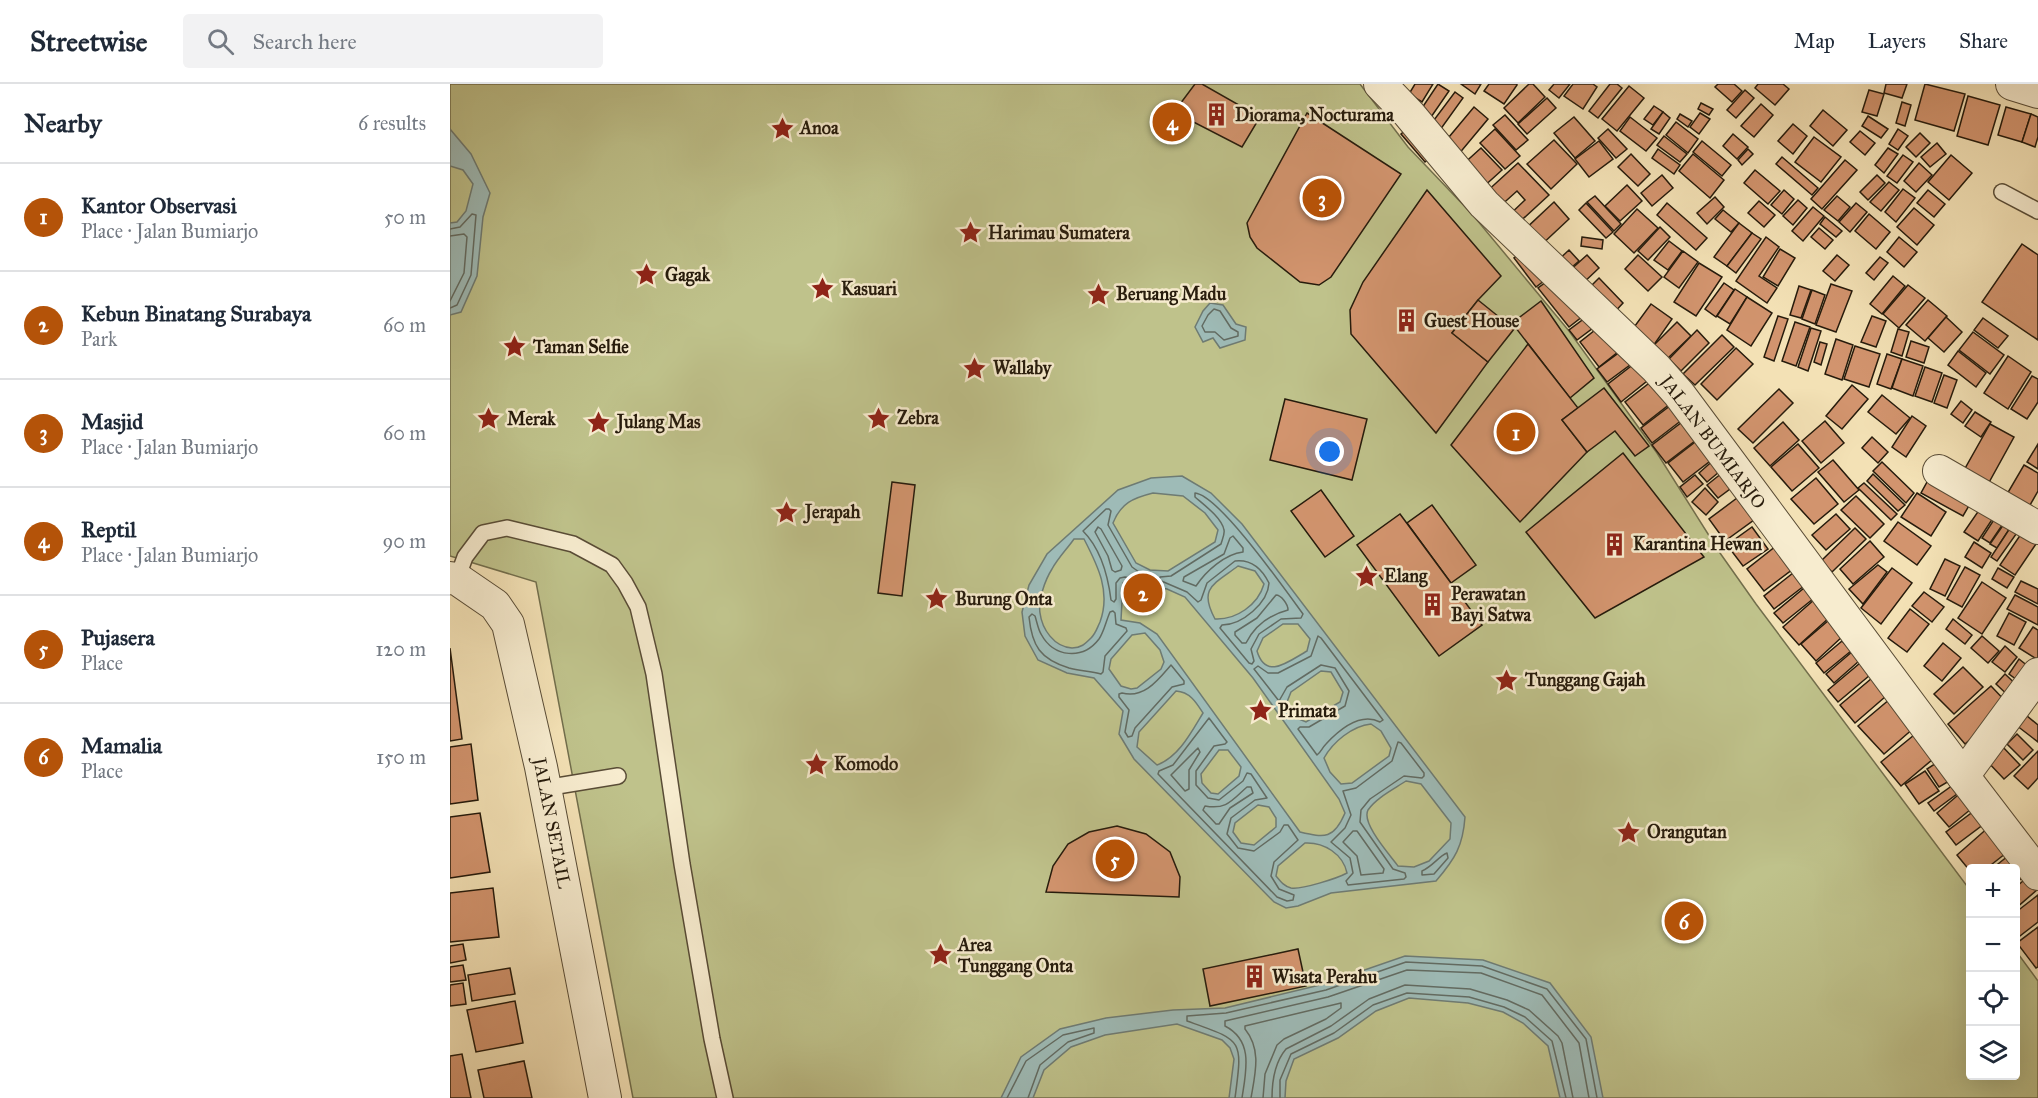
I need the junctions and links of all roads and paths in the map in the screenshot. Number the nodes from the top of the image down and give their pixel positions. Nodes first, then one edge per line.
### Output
1 (1380, 84) edge
2 (2012, 84) edge
3 (2038, 92) edge
4 (2002, 192) dead end
5 (2038, 211) edge
6 (1939, 471) dead end
7 (2038, 528) edge
8 (454, 579) edge
9 (2038, 674) edge
10 (618, 776) dead end
11 (1963, 776) junction
12 (545, 788) junction
13 (2038, 874) edge
14 (605, 1098) edge
15 (725, 1098) edge

1 - 11 street, JALAN BUMIARJO
2 - 3 street
4 - 5 lane
6 - 7 street
8 - 12 street, JALAN SETAIL
8 - 15 lane
9 - 11 street
10 - 12 lane
11 - 13 street, JALAN BUMIARJO
12 - 14 street, JALAN SETAIL

